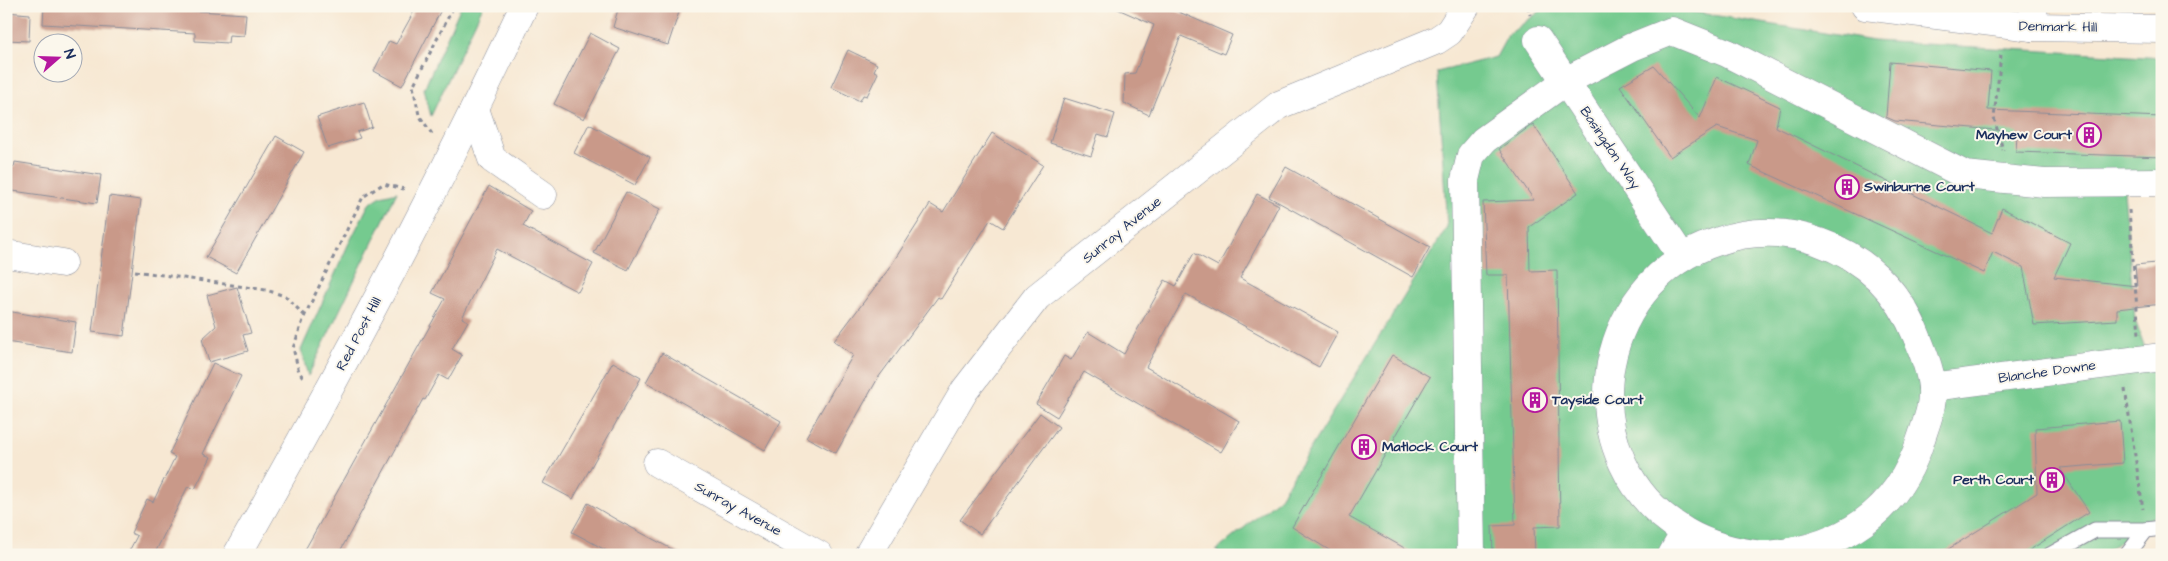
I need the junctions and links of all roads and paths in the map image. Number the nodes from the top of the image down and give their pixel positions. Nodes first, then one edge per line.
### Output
1 (454, 6) edge
2 (524, 6) edge
3 (1466, 6) edge
4 (1865, 6) edge
5 (2033, 17) edge
6 (2162, 29) edge
7 (1538, 40) dead end
8 (2001, 55) dead end
9 (1566, 81) junction
10 (475, 109) junction
11 (450, 160) junction
12 (2011, 181) junction
13 (2126, 182) junction
14 (2162, 182) edge
15 (542, 195) dead end
16 (432, 196) junction
17 (6, 254) edge
18 (1682, 257) junction
19 (63, 263) dead end
20 (135, 271) dead end
21 (305, 315) junction
22 (2141, 359) edge
23 (1932, 387) junction
24 (323, 402) junction
25 (657, 463) dead end
26 (2162, 528) edge
27 (2146, 530) junction
28 (1679, 543) edge
29 (237, 555) edge
30 (819, 555) edge
31 (868, 555) edge
32 (1471, 555) edge
33 (1764, 555) edge
34 (2050, 555) edge
35 (2127, 555) edge

1 - 11 path
2 - 10 street, Red Post Hill
3 - 31 street, Sunray Avenue
4 - 5 street, Denmark Hill
5 - 6 street, Denmark Hill
7 - 9 street, Basingdon Way
8 - 12 path
9 - 12 street
9 - 18 street, Basingdon Way
9 - 32 street
10 - 11 street, Red Post Hill
10 - 15 street
11 - 16 street, Red Post Hill
12 - 13 street
13 - 14 street
13 - 22 path
16 - 21 path
16 - 24 street, Red Post Hill
17 - 19 street
18 - 23 street
18 - 28 street
20 - 21 path
21 - 24 path
22 - 23 street, Blanche Downe
22 - 27 path
23 - 33 street
24 - 29 street, Red Post Hill
25 - 30 street, Sunray Avenue
26 - 27 lane
27 - 34 lane
27 - 35 lane
28 - 33 street

